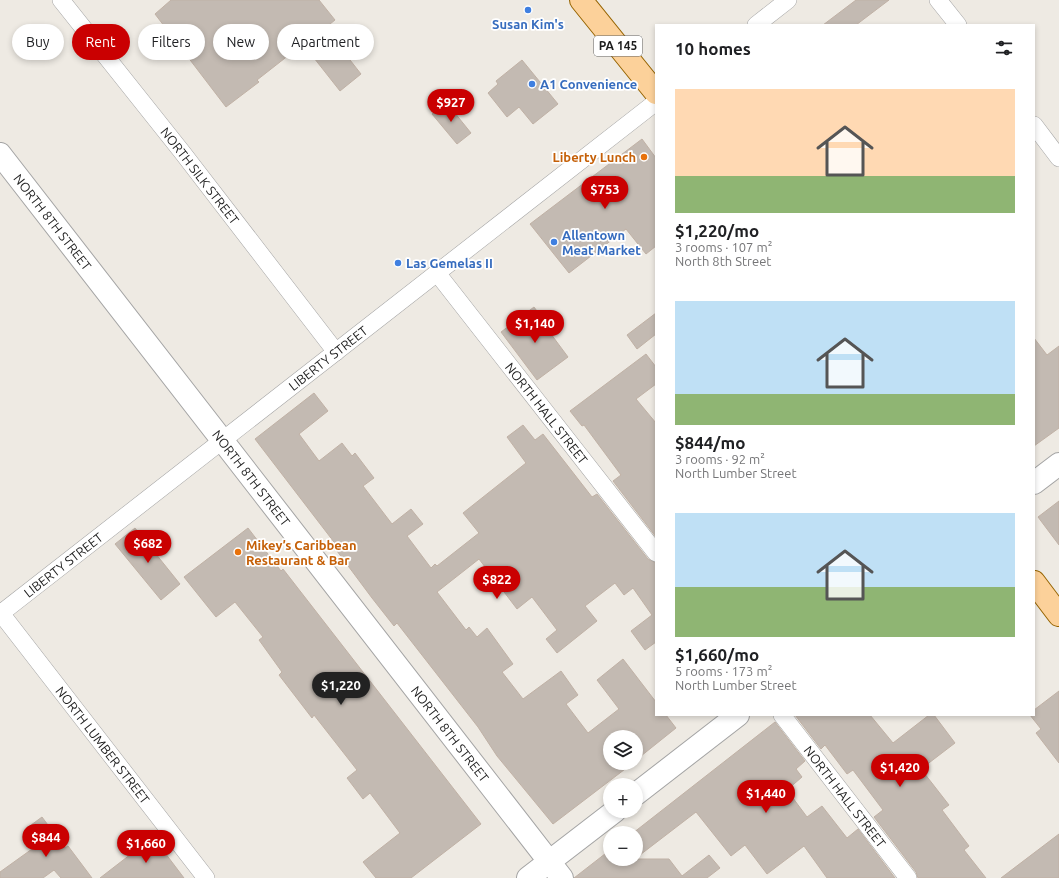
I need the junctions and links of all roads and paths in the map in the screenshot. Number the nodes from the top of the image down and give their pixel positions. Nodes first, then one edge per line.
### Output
1 (61, 0) edge
2 (581, 0) edge
3 (788, 0) edge
4 (938, 0) edge
5 (757, 24) edge
6 (957, 24) edge
7 (655, 92) edge
8 (655, 103) edge
9 (1035, 126) edge
10 (0, 154) edge
11 (1059, 158) edge
12 (437, 273) junction
13 (336, 352) junction
14 (222, 442) junction
15 (1059, 464) edge
16 (1035, 482) edge
17 (655, 552) edge
18 (1035, 583) edge
19 (0, 613) edge
20 (1059, 615) edge
21 (737, 716) edge
22 (783, 716) edge
23 (643, 789) edge
24 (607, 818) edge
25 (555, 870) edge
26 (206, 878) edge
27 (528, 878) edge
28 (908, 878) edge

1 - 13 street, NORTH SILK STREET
2 - 7 main road, PA 145
3 - 5 street
4 - 6 street
8 - 12 street, LIBERTY STREET
9 - 11 street
10 - 14 street, NORTH 8TH STREET
12 - 13 street, LIBERTY STREET
12 - 17 street, NORTH HALL STREET
13 - 14 street, LIBERTY STREET
14 - 19 street, LIBERTY STREET
14 - 25 street, NORTH 8TH STREET
15 - 16 street
18 - 20 main road
19 - 26 street, NORTH LUMBER STREET
21 - 23 street
22 - 28 street, NORTH HALL STREET
24 - 25 street
25 - 27 street

